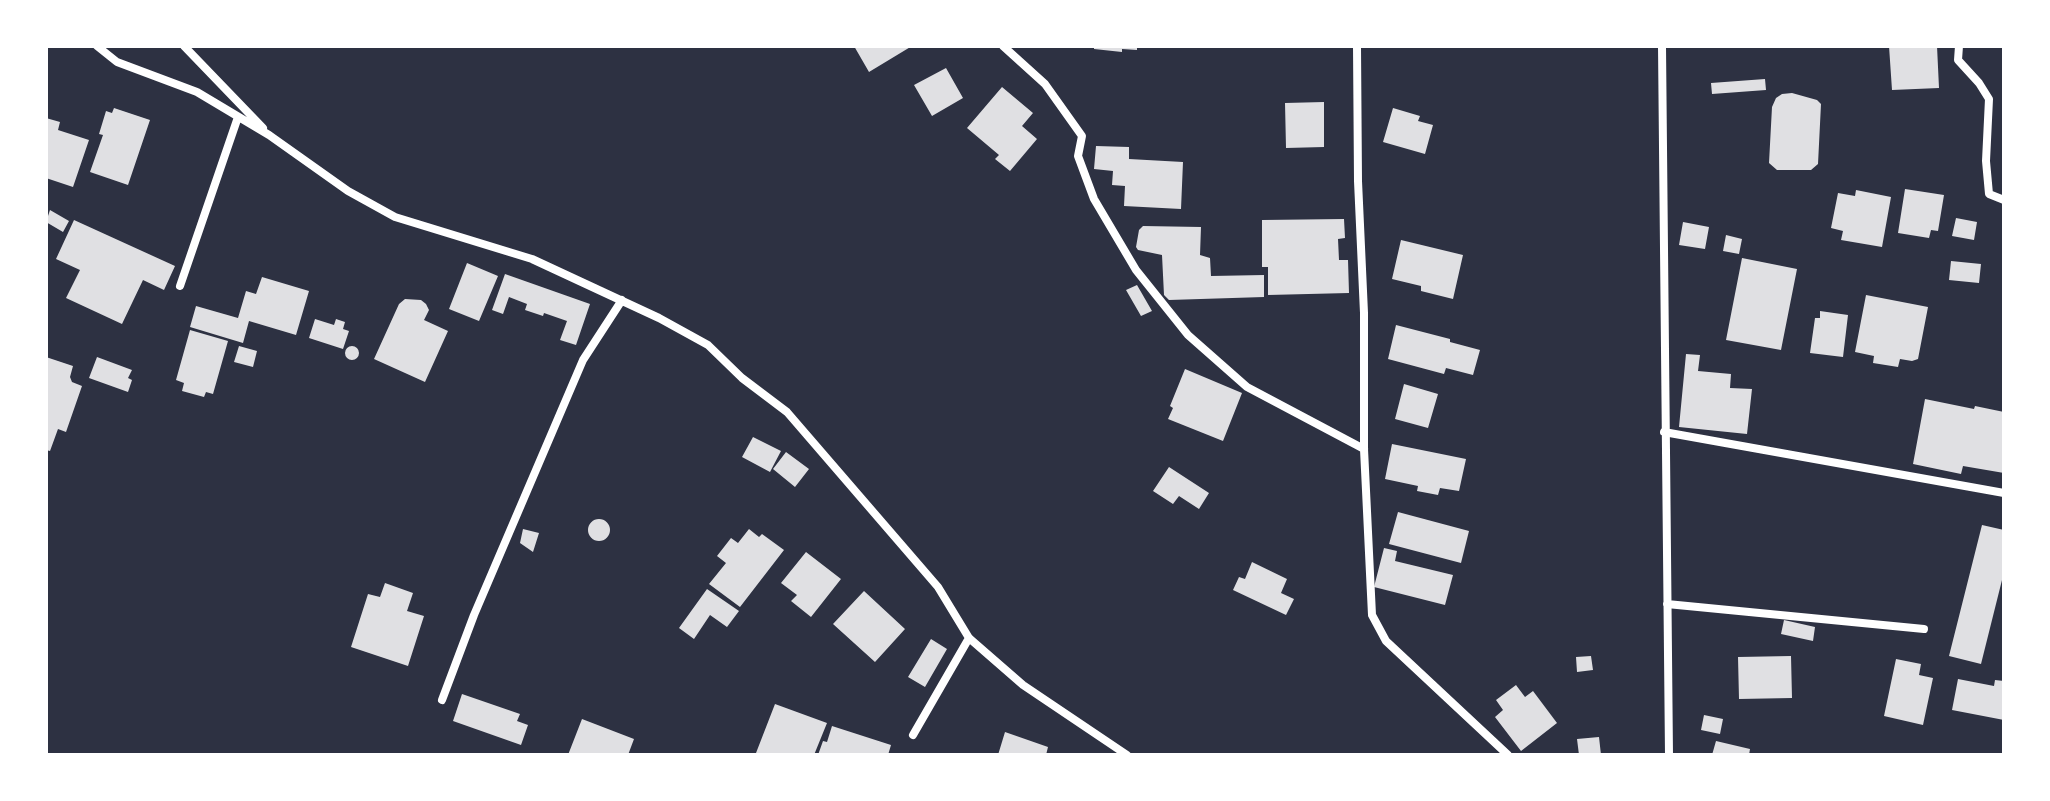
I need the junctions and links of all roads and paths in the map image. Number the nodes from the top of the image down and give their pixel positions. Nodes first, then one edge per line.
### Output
1 (97, 46) edge
2 (184, 46) edge
3 (1003, 46) edge
4 (1357, 46) edge
5 (1662, 46) edge
6 (1959, 46) edge
7 (238, 117) junction
8 (269, 135) junction
9 (2004, 200) edge
10 (180, 286) dead end
11 (622, 300) junction
12 (1664, 432) junction
13 (1364, 449) junction
14 (2004, 493) edge
15 (1667, 604) junction
16 (1924, 629) dead end
17 (969, 638) junction
18 (442, 700) dead end
19 (913, 735) dead end
20 (1127, 755) edge
21 (1508, 755) edge
22 (1669, 755) edge

1 - 7 street
2 - 8 street
3 - 13 street
4 - 13 street
5 - 12 street
6 - 9 street
7 - 8 street
7 - 10 street
8 - 11 street
11 - 17 street
11 - 18 street
12 - 14 street
12 - 15 street
13 - 21 street
15 - 16 street
15 - 22 street
17 - 19 street
17 - 20 street

